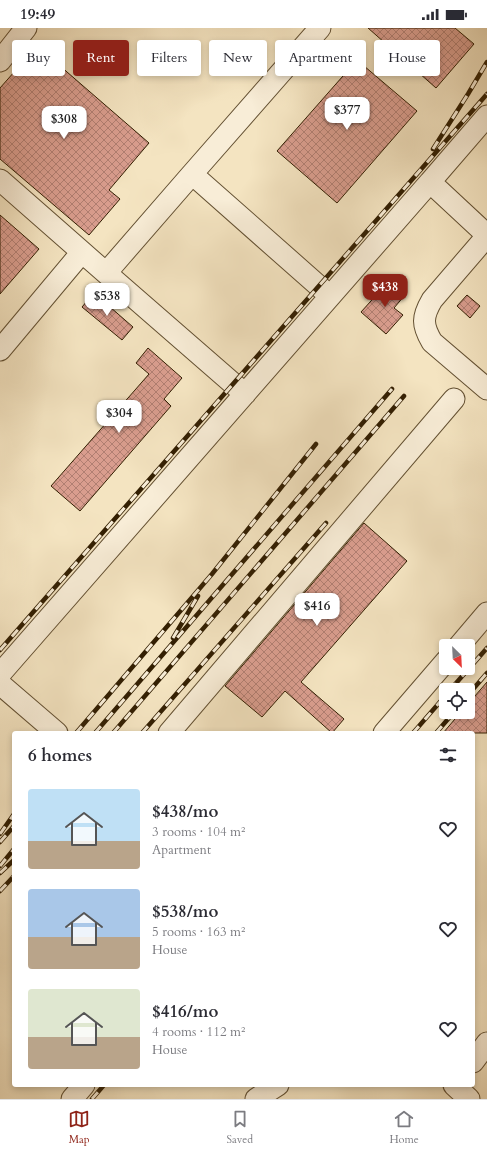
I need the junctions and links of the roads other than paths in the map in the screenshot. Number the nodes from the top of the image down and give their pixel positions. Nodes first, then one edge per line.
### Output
1 (26, 28) edge
2 (320, 28) edge
3 (0, 61) edge
4 (487, 116) edge
5 (192, 174) junction
6 (0, 180) edge
7 (430, 182) junction
8 (487, 235) edge
9 (82, 252) junction
10 (106, 273) junction
11 (330, 296) junction
12 (0, 350) edge
13 (487, 389) edge
14 (244, 394) junction
15 (454, 399) dead end
16 (487, 613) edge
17 (465, 639) edge
18 (439, 669) edge
19 (0, 674) edge
20 (0, 684) edge
21 (55, 731) edge
22 (171, 731) edge
23 (386, 731) edge
24 (487, 1043) edge
25 (475, 1059) edge
26 (82, 1087) edge
27 (275, 1087) edge
28 (72, 1099) edge
29 (256, 1099) edge

1 - 3 lane
2 - 5 lane
4 - 7 lane
5 - 10 lane
5 - 11 lane
6 - 9 lane
7 - 8 lane
7 - 11 lane
8 - 13 lane
9 - 10 lane
9 - 12 lane
10 - 14 lane
11 - 14 lane
14 - 19 lane
15 - 22 lane
16 - 17 lane
18 - 23 lane
20 - 21 lane
24 - 25 lane
26 - 28 lane
27 - 29 lane

